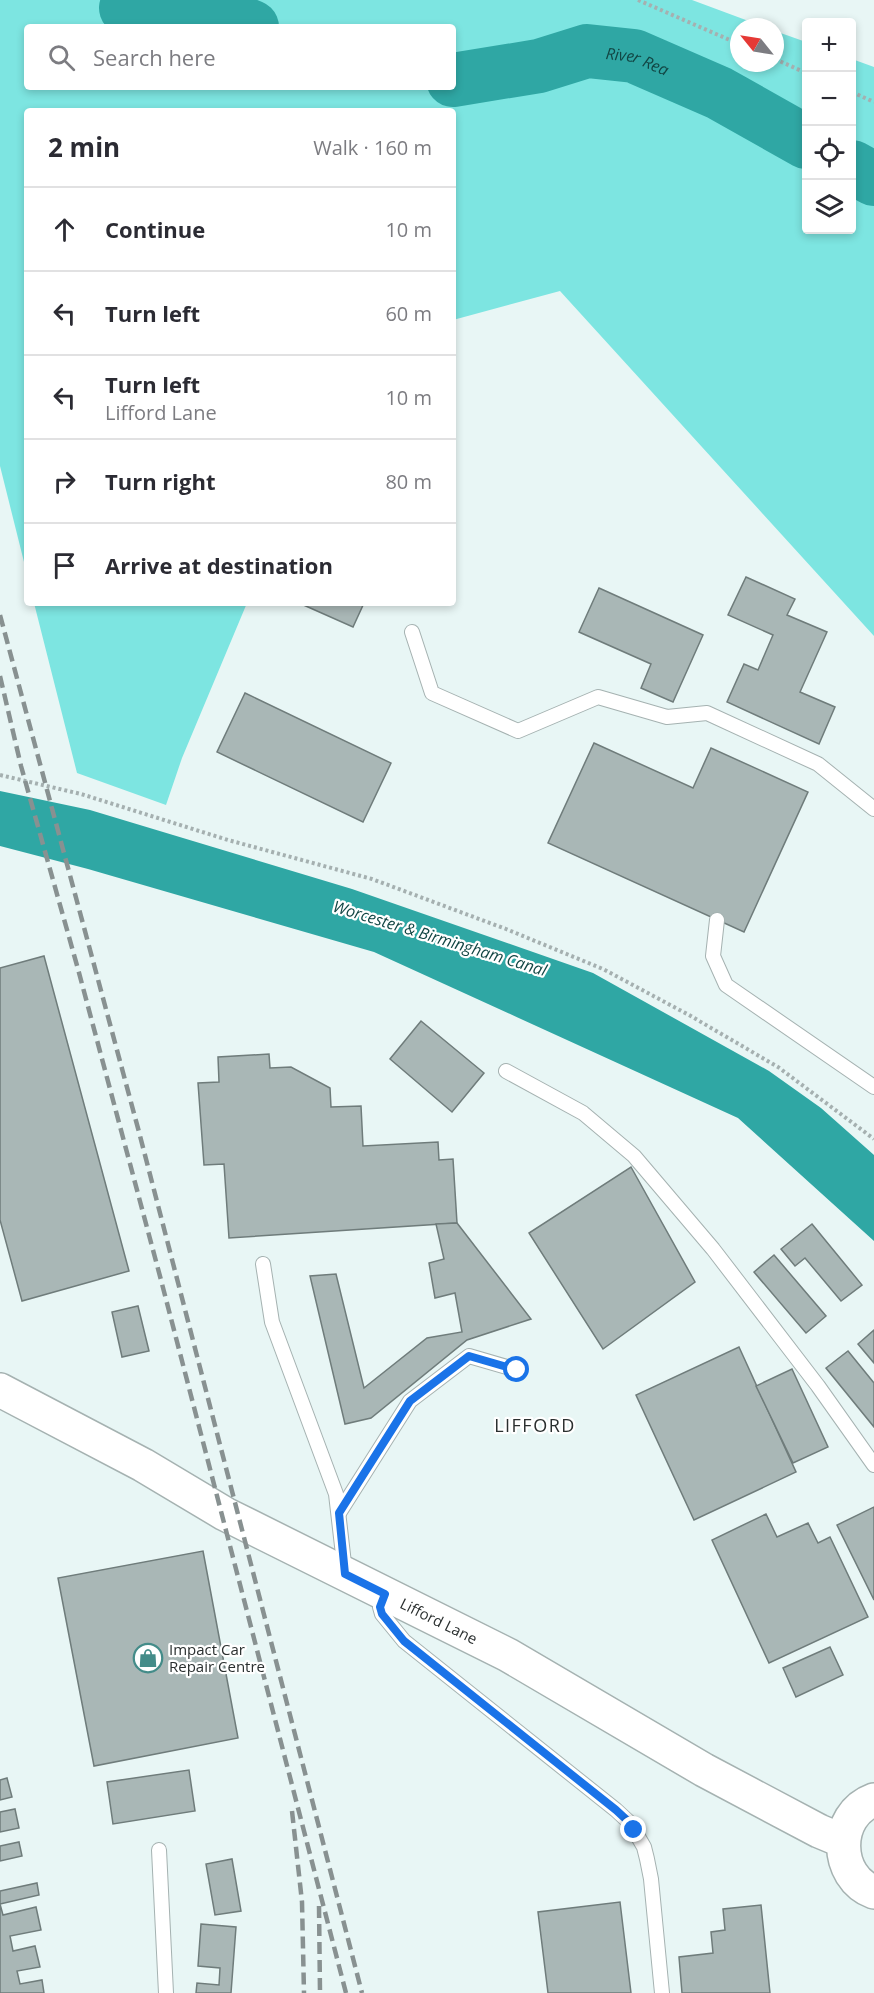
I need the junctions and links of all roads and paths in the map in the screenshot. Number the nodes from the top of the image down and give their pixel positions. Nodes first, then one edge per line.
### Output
1 (638, 0) edge
2 (730, 40) edge
3 (784, 63) edge
4 (805, 72) edge
5 (856, 94) edge
6 (874, 102) edge
7 (412, 632) dead end
8 (0, 775) edge
9 (874, 809) edge
10 (717, 920) dead end
11 (506, 1071) dead end
12 (874, 1087) edge
13 (874, 1139) edge
14 (263, 1264) dead end
15 (517, 1370) dead end
16 (0, 1390) edge
17 (874, 1465) edge
18 (339, 1513) junction
19 (345, 1574) junction
20 (385, 1594) junction
21 (874, 1800) edge
22 (843, 1841) junction
23 (159, 1850) dead end
24 (874, 1892) edge
25 (166, 1993) edge
26 (662, 1993) edge

1 - 2 path
3 - 4 path
5 - 6 path
7 - 9 lane
8 - 13 path
10 - 12 lane
11 - 17 lane
14 - 18 lane
15 - 18 lane
16 - 19 street, Lifford Lane
18 - 19 lane
19 - 20 street, Lifford Lane
20 - 22 street, Lifford Lane
20 - 26 lane
21 - 22 street
22 - 24 street
23 - 25 lane

